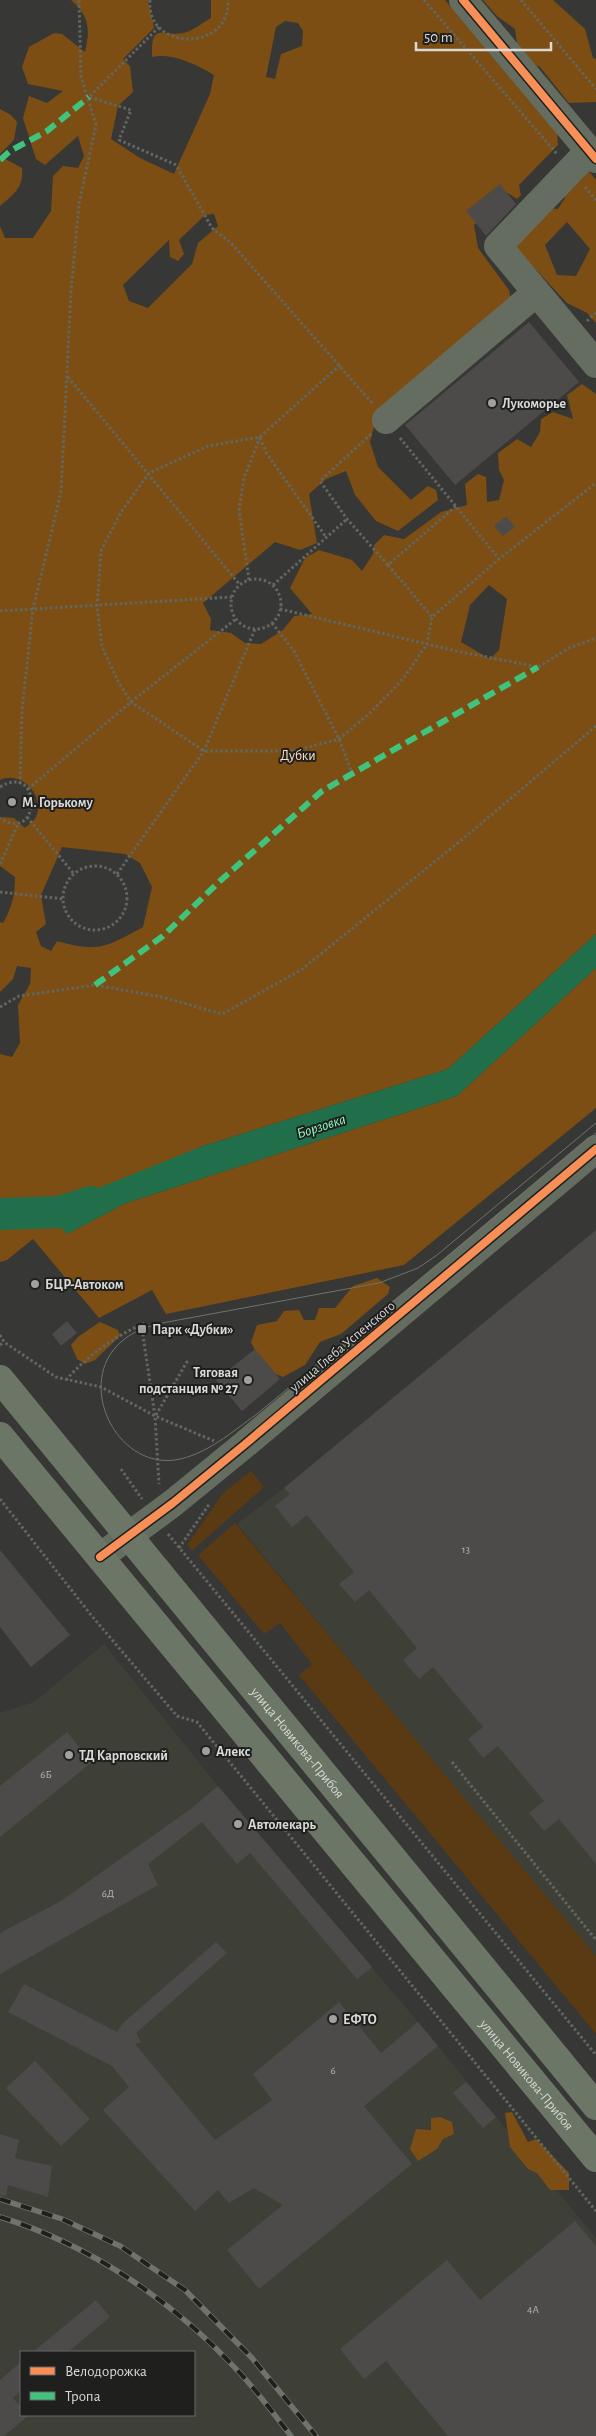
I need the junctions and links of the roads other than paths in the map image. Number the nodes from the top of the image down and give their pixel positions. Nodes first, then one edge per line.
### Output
1 (464, 0) edge
2 (585, 160) edge
3 (536, 292) junction
4 (596, 364) edge
5 (386, 420) road end
6 (596, 1149) edge
7 (0, 1379) edge
8 (0, 1436) edge
9 (128, 1536) junction
10 (100, 1557) junction
11 (596, 2106) edge
12 (596, 2158) edge

1 - 2 street
2 - 3 street
3 - 4 street
3 - 5 street
6 - 9 street, улица Глеба Успенского
7 - 9 main road, улица Новикова-Прибоя
8 - 10 main road, улица Новикова-Прибоя
9 - 10 street, улица Глеба Успенского
9 - 11 main road, улица Новикова-Прибоя
10 - 12 main road, улица Новикова-Прибоя

